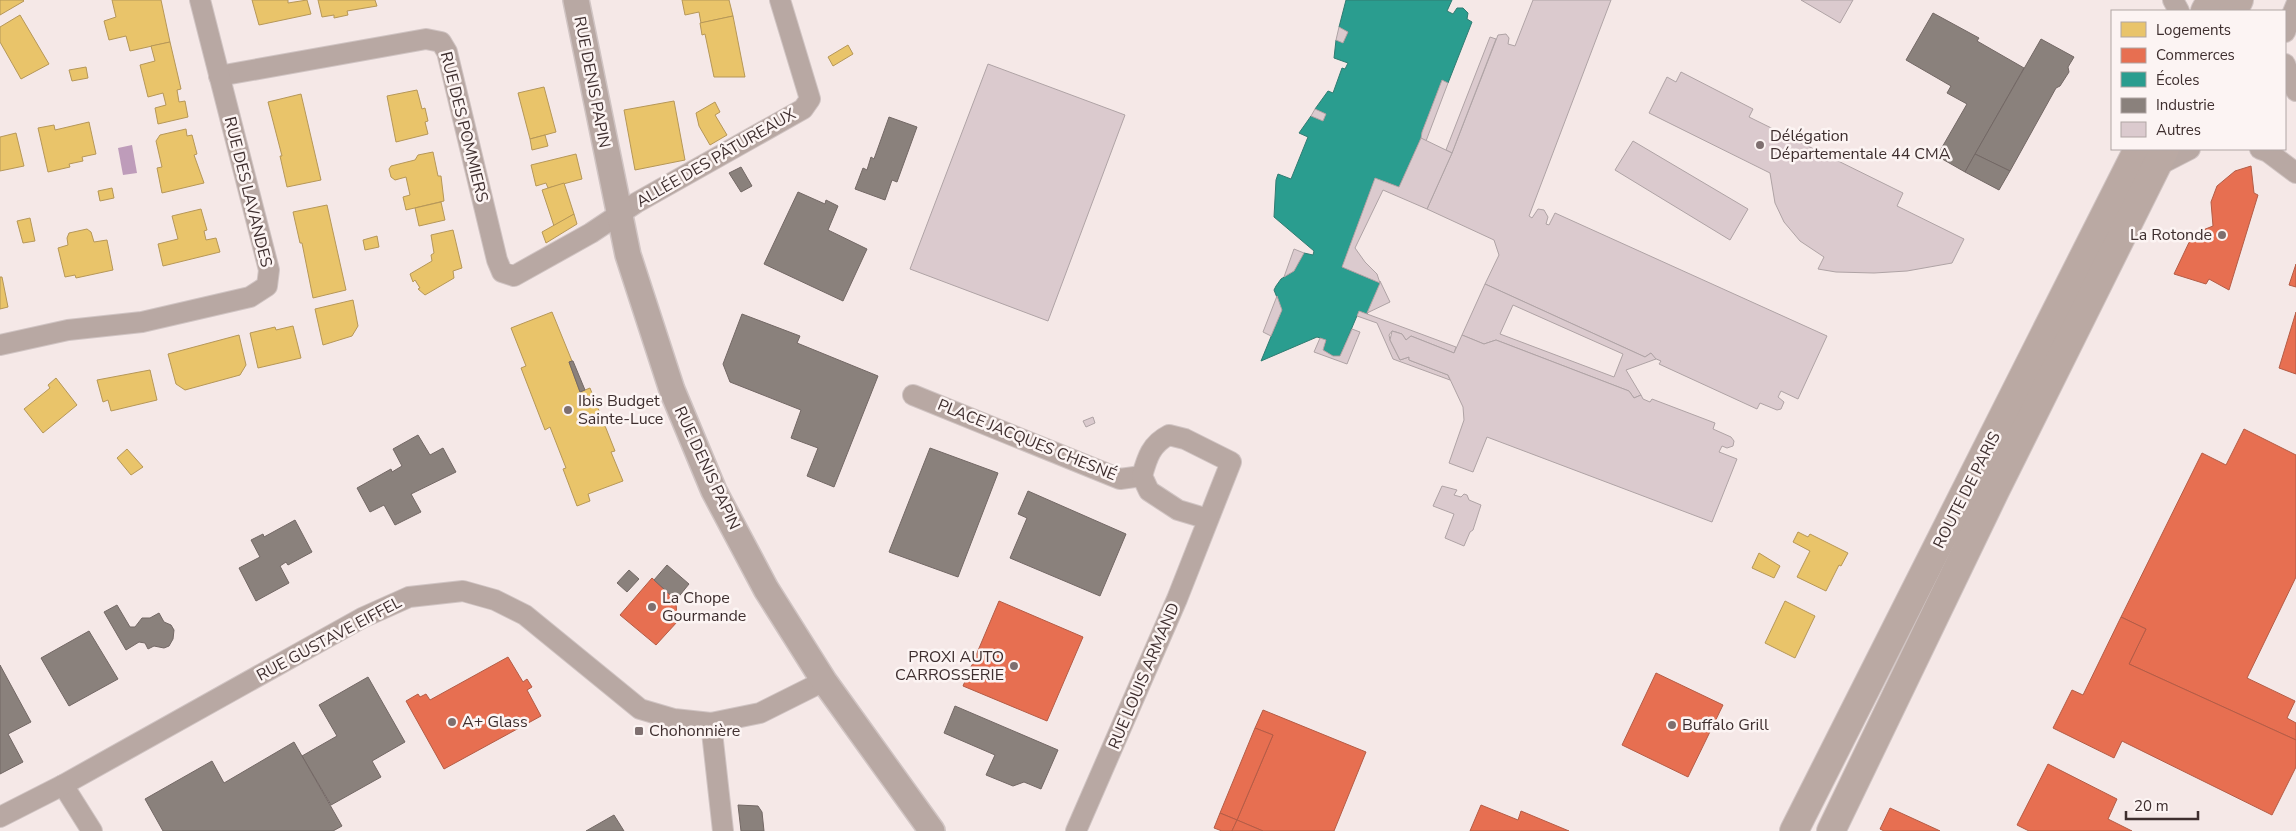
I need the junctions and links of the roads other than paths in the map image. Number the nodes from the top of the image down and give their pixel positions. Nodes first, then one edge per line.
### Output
1 (200, 0) edge
2 (576, 0) edge
3 (780, 0) edge
4 (2296, 5) edge
5 (2286, 30) edge
6 (2286, 68) edge
7 (219, 76) junction
8 (2291, 90) edge
9 (2183, 150) edge
10 (2265, 150) edge
11 (2153, 154) edge
12 (2296, 173) edge
13 (618, 214) junction
14 (0, 345) edge
15 (914, 395) dead end
16 (1142, 476) junction
17 (1208, 519) junction
18 (824, 681) junction
19 (712, 723) junction
20 (63, 785) junction
21 (0, 817) edge
22 (92, 831) edge
23 (722, 831) edge
24 (932, 831) edge
25 (1076, 831) edge
26 (1794, 831) edge
27 (1831, 831) edge

1 - 7 street, RUE DES LAVANDES
2 - 13 street, RUE DENIS PAPIN
3 - 13 street, ALLÉE DES PÂTUREAUX
4 - 5 street
6 - 8 street
7 - 13 street, RUE DES POMMIERS
7 - 14 street, RUE DES LAVANDES
9 - 11 street
10 - 12 street
11 - 26 main road, ROUTE DE PARIS
11 - 27 main road, ROUTE DE PARIS
13 - 18 street, RUE DENIS PAPIN
15 - 16 street, PLACE JACQUES CHESNÉ
16 - 17 street
16 - 17 street
17 - 25 street, RUE LOUIS ARMAND
18 - 19 street, RUE GUSTAVE EIFFEL
18 - 24 street, RUE DENIS PAPIN
19 - 20 street, RUE GUSTAVE EIFFEL
19 - 23 street
20 - 21 street, RUE GUSTAVE EIFFEL
20 - 22 street

